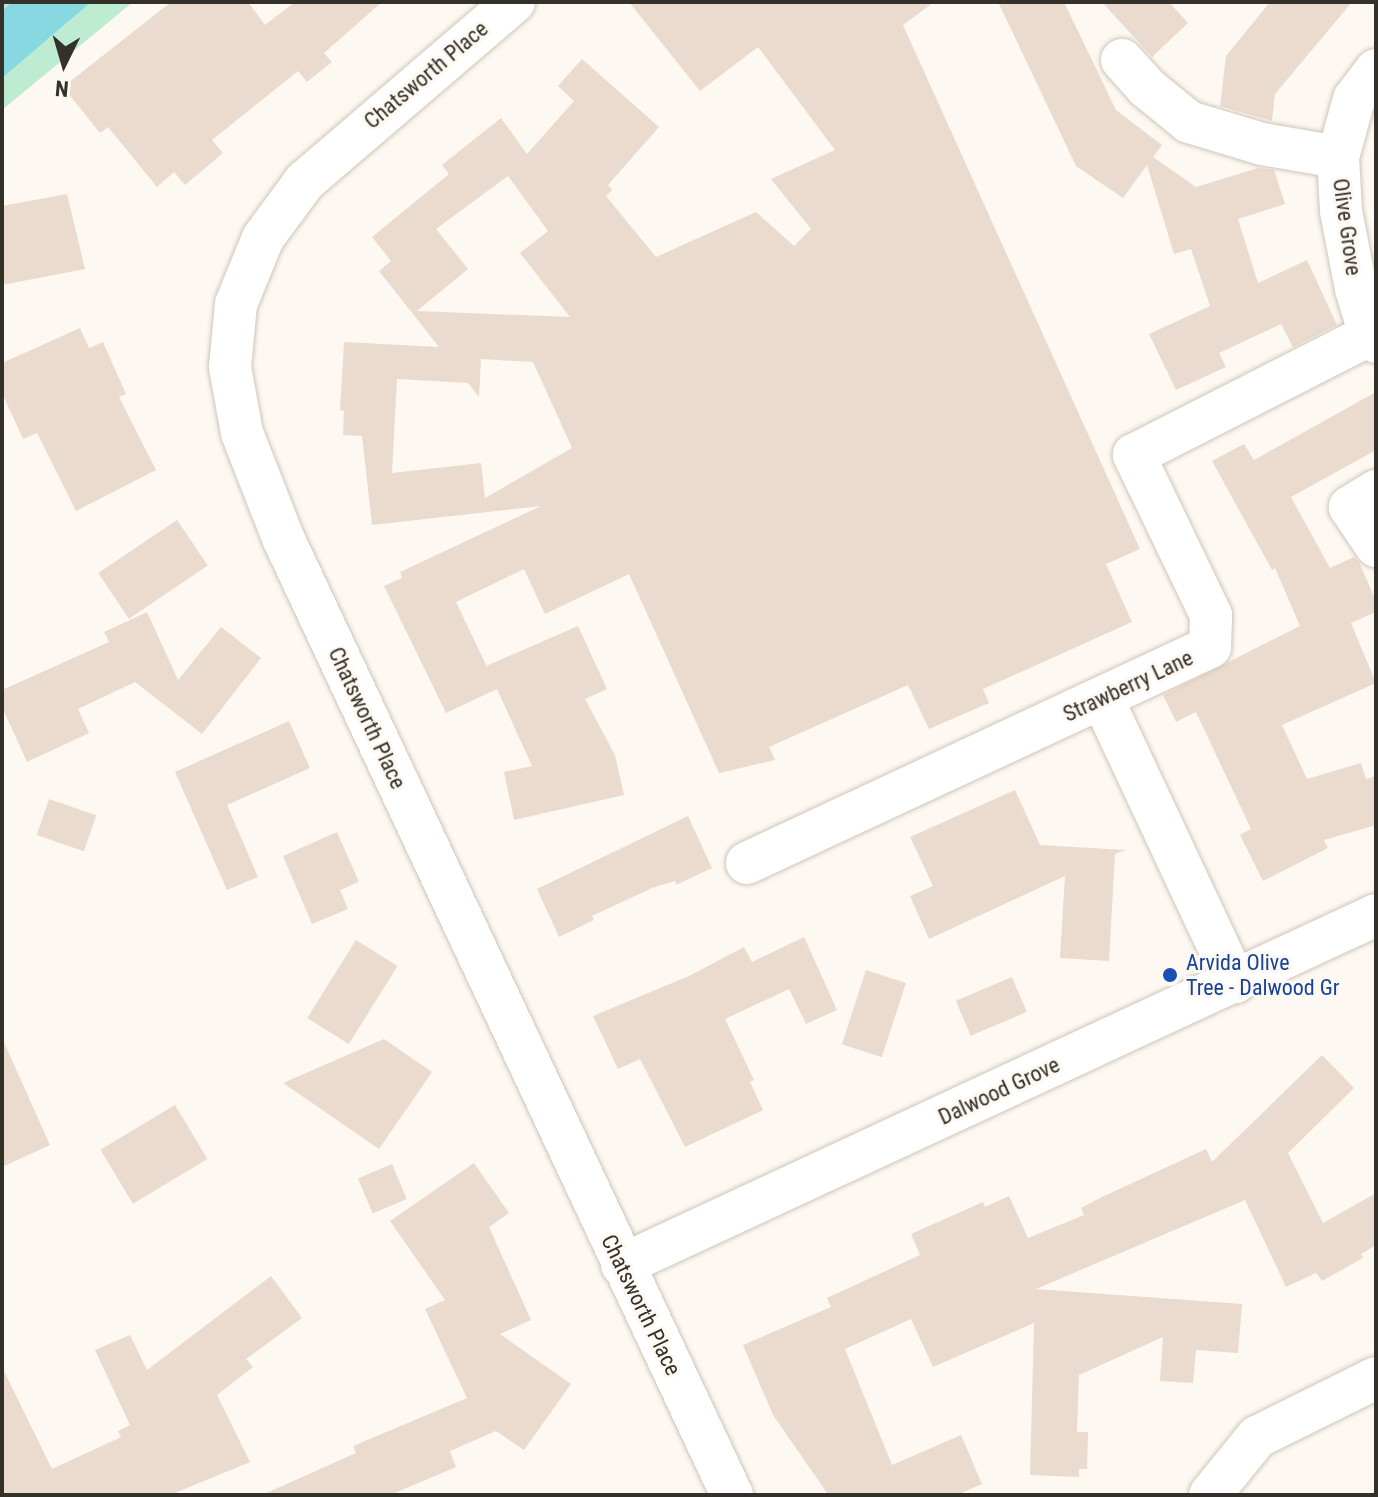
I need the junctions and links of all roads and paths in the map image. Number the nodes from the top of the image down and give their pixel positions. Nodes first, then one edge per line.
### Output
1 (514, 2) edge
2 (1122, 60) dead end
3 (1376, 70) edge
4 (1338, 157) junction
5 (1373, 338) edge
6 (1376, 491) edge
7 (1376, 546) edge
8 (1102, 698) junction
9 (747, 863) dead end
10 (1376, 915) edge
11 (1235, 982) junction
12 (622, 1265) junction
13 (1376, 1378) edge
14 (732, 1495) edge
15 (1210, 1495) edge

1 - 12 street, Chatsworth Place
2 - 4 street
3 - 4 street, Olive Grove
4 - 5 street, Olive Grove
5 - 8 street, Strawberry Lane
6 - 7 street
8 - 9 street, Strawberry Lane
8 - 11 street
10 - 11 street, Dalwood Grove
11 - 12 street, Dalwood Grove
12 - 14 street, Chatsworth Place
13 - 15 street

